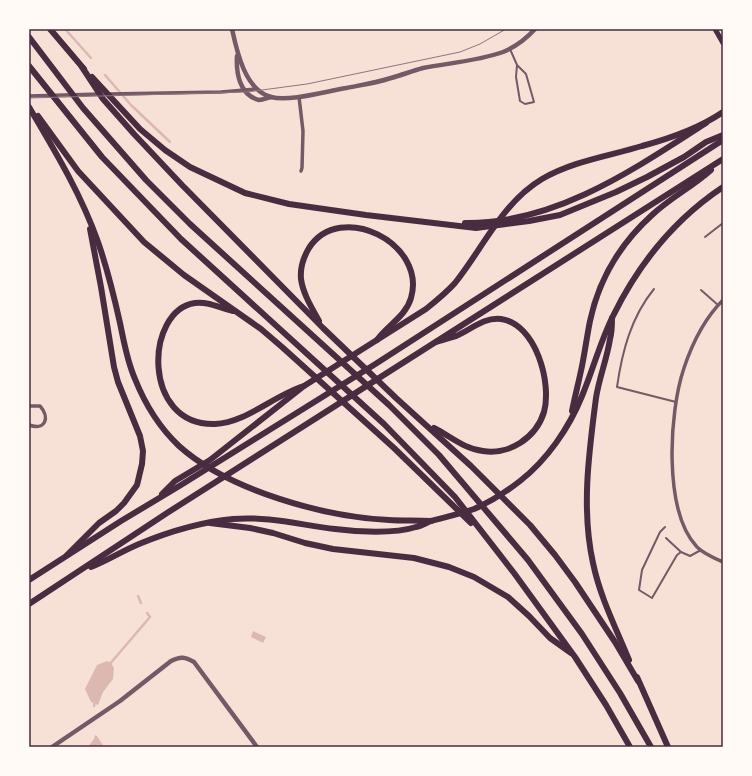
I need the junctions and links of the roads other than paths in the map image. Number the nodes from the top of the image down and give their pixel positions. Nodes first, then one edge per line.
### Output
1 (50, 29) edge
2 (232, 29) edge
3 (535, 29) edge
4 (715, 29) edge
5 (29, 37) edge
6 (723, 43) edge
7 (510, 49) junction
8 (238, 54) junction
9 (517, 65) junction
10 (29, 66) edge
11 (82, 67) junction
12 (257, 90) junction
13 (245, 91) junction
14 (29, 96) edge
15 (271, 97) junction
16 (299, 97) junction
17 (29, 107) edge
18 (723, 112) edge
19 (706, 123) junction
20 (723, 135) edge
21 (723, 140) edge
22 (723, 160) edge
23 (301, 171) dead end
24 (723, 187) edge
25 (88, 217) junction
26 (431, 222) junction
27 (723, 223) edge
28 (705, 237) dead end
29 (654, 289) dead end
30 (701, 290) dead end
31 (723, 300) edge
32 (718, 305) junction
33 (238, 313) junction
34 (612, 318) junction
35 (323, 328) junction
36 (377, 340) junction
37 (436, 342) junction
38 (305, 385) junction
39 (676, 402) junction
40 (29, 406) edge
41 (571, 417) junction
42 (29, 425) edge
43 (428, 426) junction
44 (156, 501) junction
45 (431, 521) junction
46 (210, 523) junction
47 (665, 527) dead end
48 (484, 535) junction
49 (666, 538) dead end
50 (701, 550) junction
51 (681, 552) junction
52 (67, 555) junction
53 (723, 562) edge
54 (83, 569) junction
55 (29, 580) edge
56 (29, 604) edge
57 (575, 657) junction
58 (638, 680) junction
59 (52, 747) edge
60 (257, 747) edge
61 (630, 747) edge
62 (651, 747) edge
63 (668, 747) edge

1 - 11 highway
2 - 8 street
3 - 7 street
4 - 6 main road
5 - 62 highway
7 - 9 lane
7 - 16 street
8 - 12 street
8 - 13 street
9 - 9 lane
10 - 48 highway
11 - 26 highway
11 - 35 highway
12 - 13 street
12 - 15 street
13 - 14 street
13 - 15 street
15 - 16 street
16 - 23 street
17 - 25 highway
17 - 33 highway
18 - 19 highway
19 - 26 highway
19 - 36 highway
20 - 26 highway
21 - 44 highway
22 - 37 highway
22 - 41 highway
24 - 34 highway
25 - 45 highway
25 - 52 highway
27 - 28 lane
29 - 39 lane
30 - 32 lane
31 - 32 street
32 - 39 street
33 - 38 highway
33 - 48 highway
34 - 41 highway
34 - 58 highway
35 - 36 highway
35 - 43 highway
36 - 38 highway
37 - 43 highway
37 - 54 highway
38 - 44 highway
39 - 50 street
40 - 42 street
41 - 45 highway
43 - 58 highway
44 - 52 highway
45 - 46 highway
46 - 54 highway
46 - 57 highway
47 - 51 lane
48 - 57 highway
49 - 51 lane
50 - 51 lane
50 - 53 street
52 - 55 highway
54 - 56 highway
57 - 61 highway
58 - 63 highway
59 - 60 street

